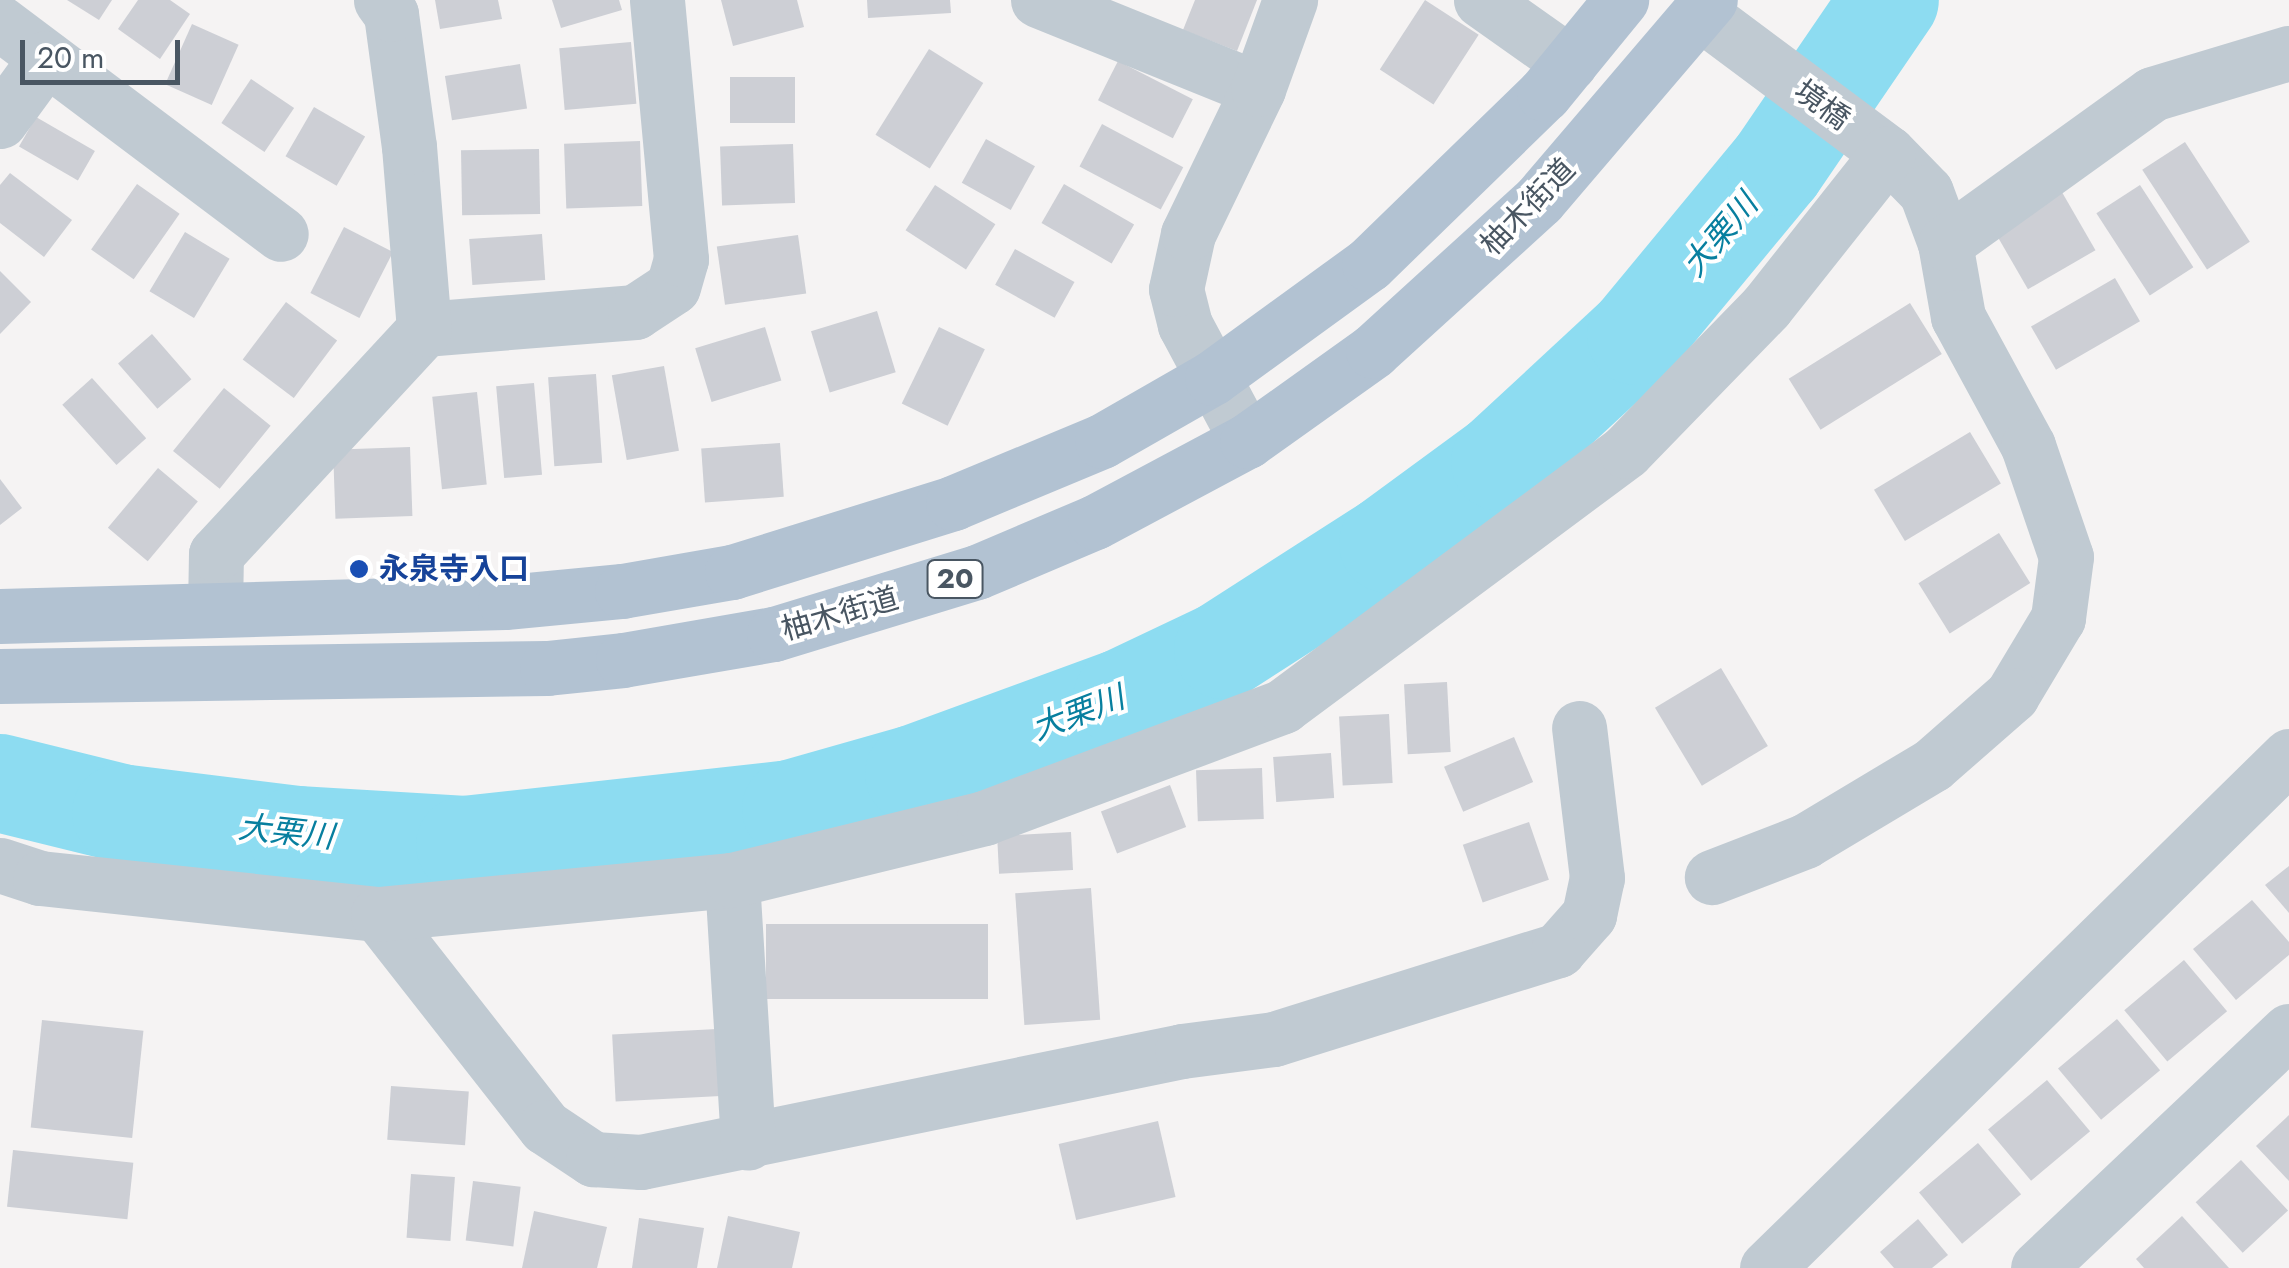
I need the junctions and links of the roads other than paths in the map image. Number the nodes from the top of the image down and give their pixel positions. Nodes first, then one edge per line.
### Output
1 (381, 0) edge
2 (657, 0) edge
3 (1038, 0) edge
4 (1290, 0) edge
5 (1481, 0) edge
6 (1620, 0) edge
7 (1705, 6) edge
8 (0, 23) edge
9 (2289, 53) edge
10 (46, 58) junction
11 (1570, 63) junction
12 (1258, 89) junction
13 (0, 121) edge
14 (1880, 147) junction
15 (281, 234) dead end
16 (1945, 244) junction
17 (424, 329) junction
18 (1212, 378) junction
19 (1247, 441) junction
20 (215, 610) junction
21 (0, 616) edge
22 (0, 676) edge
23 (1578, 728) dead end
24 (2289, 756) edge
25 (0, 865) edge
26 (1712, 876) dead end
27 (732, 880) junction
28 (378, 914) junction
29 (2287, 1036) edge
30 (748, 1143) junction
31 (2053, 1263) edge
32 (1767, 1268) edge

1 - 17 street
2 - 17 street
3 - 12 street
4 - 12 street
5 - 11 street
6 - 11 main road, 20
7 - 14 street, 境橋
7 - 19 main road, 柚木街道 / 20
8 - 10 street
9 - 16 street
10 - 13 street
10 - 15 street
11 - 18 main road, 20
12 - 18 street
14 - 16 street, 境橋
14 - 27 street
16 - 26 street, 境橋
17 - 20 street
18 - 19 street
18 - 20 main road, 20
19 - 22 main road, 柚木街道 / 20
20 - 21 main road, 20
23 - 30 street
24 - 32 street
25 - 28 street
27 - 28 street
27 - 30 street
28 - 30 street
29 - 31 street

